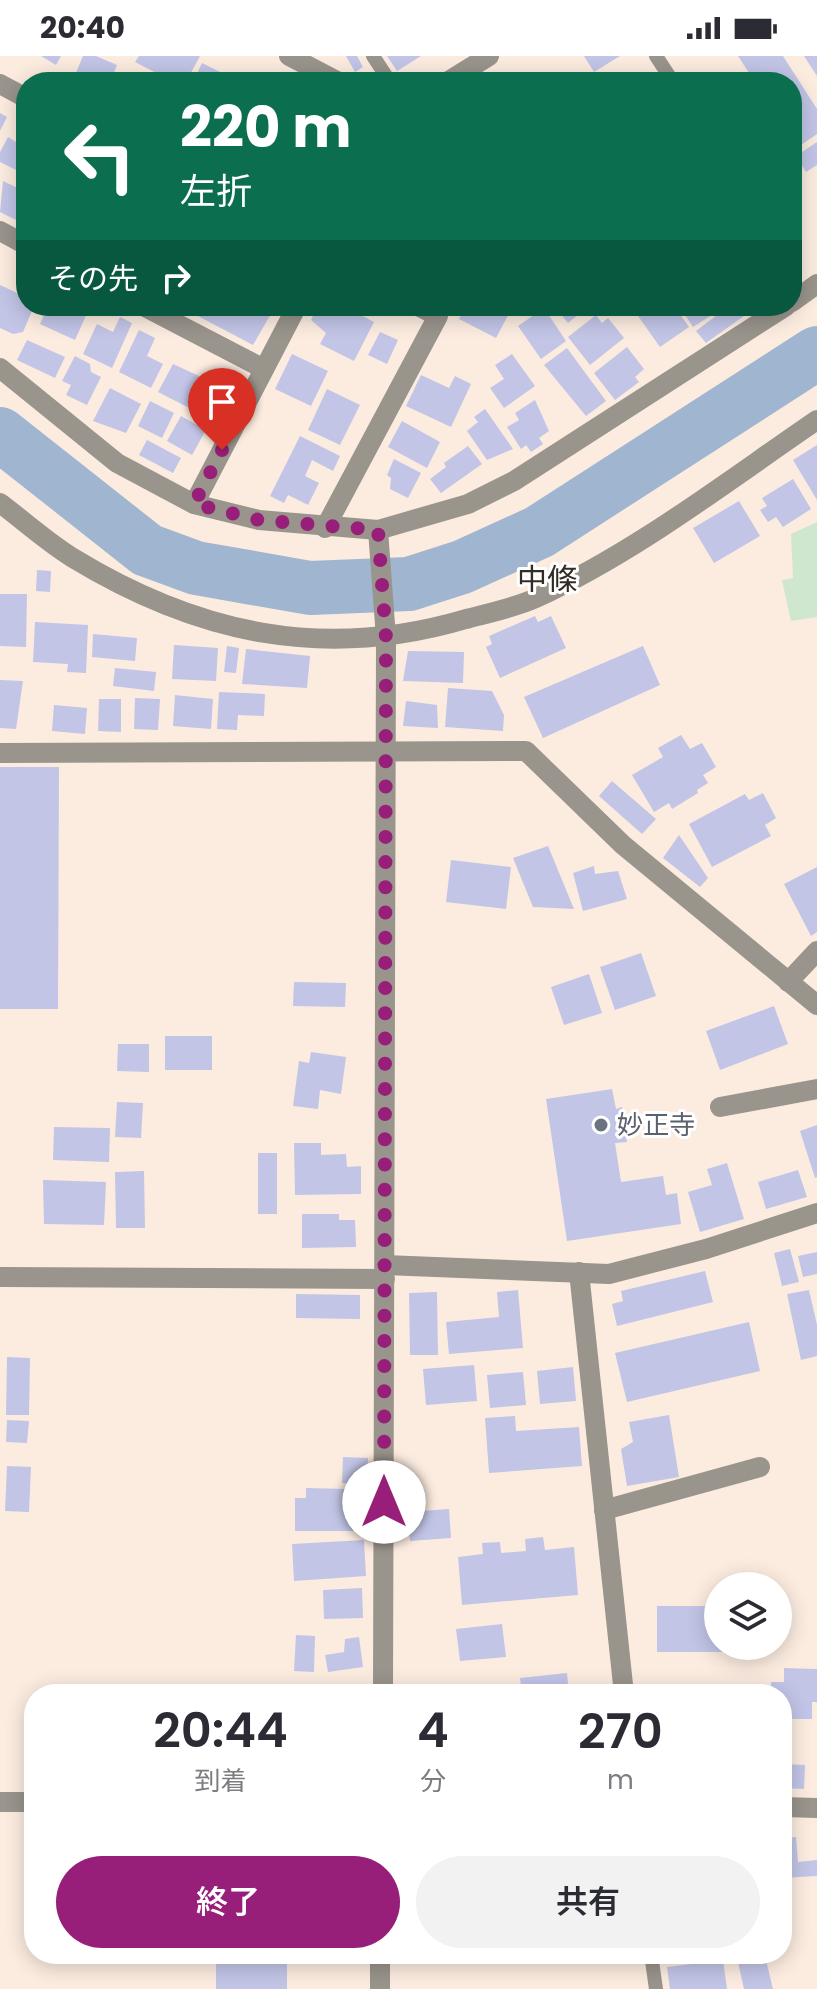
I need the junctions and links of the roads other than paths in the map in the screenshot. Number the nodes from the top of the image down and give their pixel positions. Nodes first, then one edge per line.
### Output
1 (289, 56) edge
2 (489, 56) edge
3 (320, 72) edge
4 (463, 72) edge
5 (162, 316) edge
6 (292, 316) edge
7 (438, 316) edge
8 (770, 316) edge
9 (0, 368) edge
10 (264, 369) junction
11 (817, 420) edge
12 (0, 503) edge
13 (194, 504) junction
14 (325, 528) junction
15 (378, 534) junction
16 (386, 632) junction
17 (0, 753) edge
18 (385, 753) junction
19 (817, 951) edge
20 (788, 982) junction
21 (817, 1005) edge
22 (817, 1089) edge
23 (720, 1107) dead end
24 (817, 1213) edge
25 (385, 1272) junction
26 (579, 1272) junction
27 (0, 1277) edge
28 (760, 1467) dead end
29 (604, 1510) junction
30 (383, 1684) edge
31 (623, 1684) edge
32 (0, 1802) edge
33 (24, 1802) edge
34 (792, 1807) edge
35 (817, 1808) edge
36 (380, 1964) edge
37 (652, 1964) edge
38 (380, 1989) edge
39 (656, 1989) edge

1 - 3 street
2 - 4 street
5 - 10 street
6 - 10 street
7 - 14 street
8 - 15 street
9 - 13 street
10 - 13 street
11 - 16 street
12 - 16 street
13 - 14 street
14 - 15 street
15 - 16 street
16 - 18 street
17 - 18 street
18 - 20 street
18 - 25 street
19 - 20 street
20 - 21 street
22 - 23 street
24 - 26 street
25 - 26 street
25 - 27 street
25 - 30 street
26 - 29 street
28 - 29 street
29 - 31 street
32 - 33 street
34 - 35 street
36 - 38 street
37 - 39 lane

